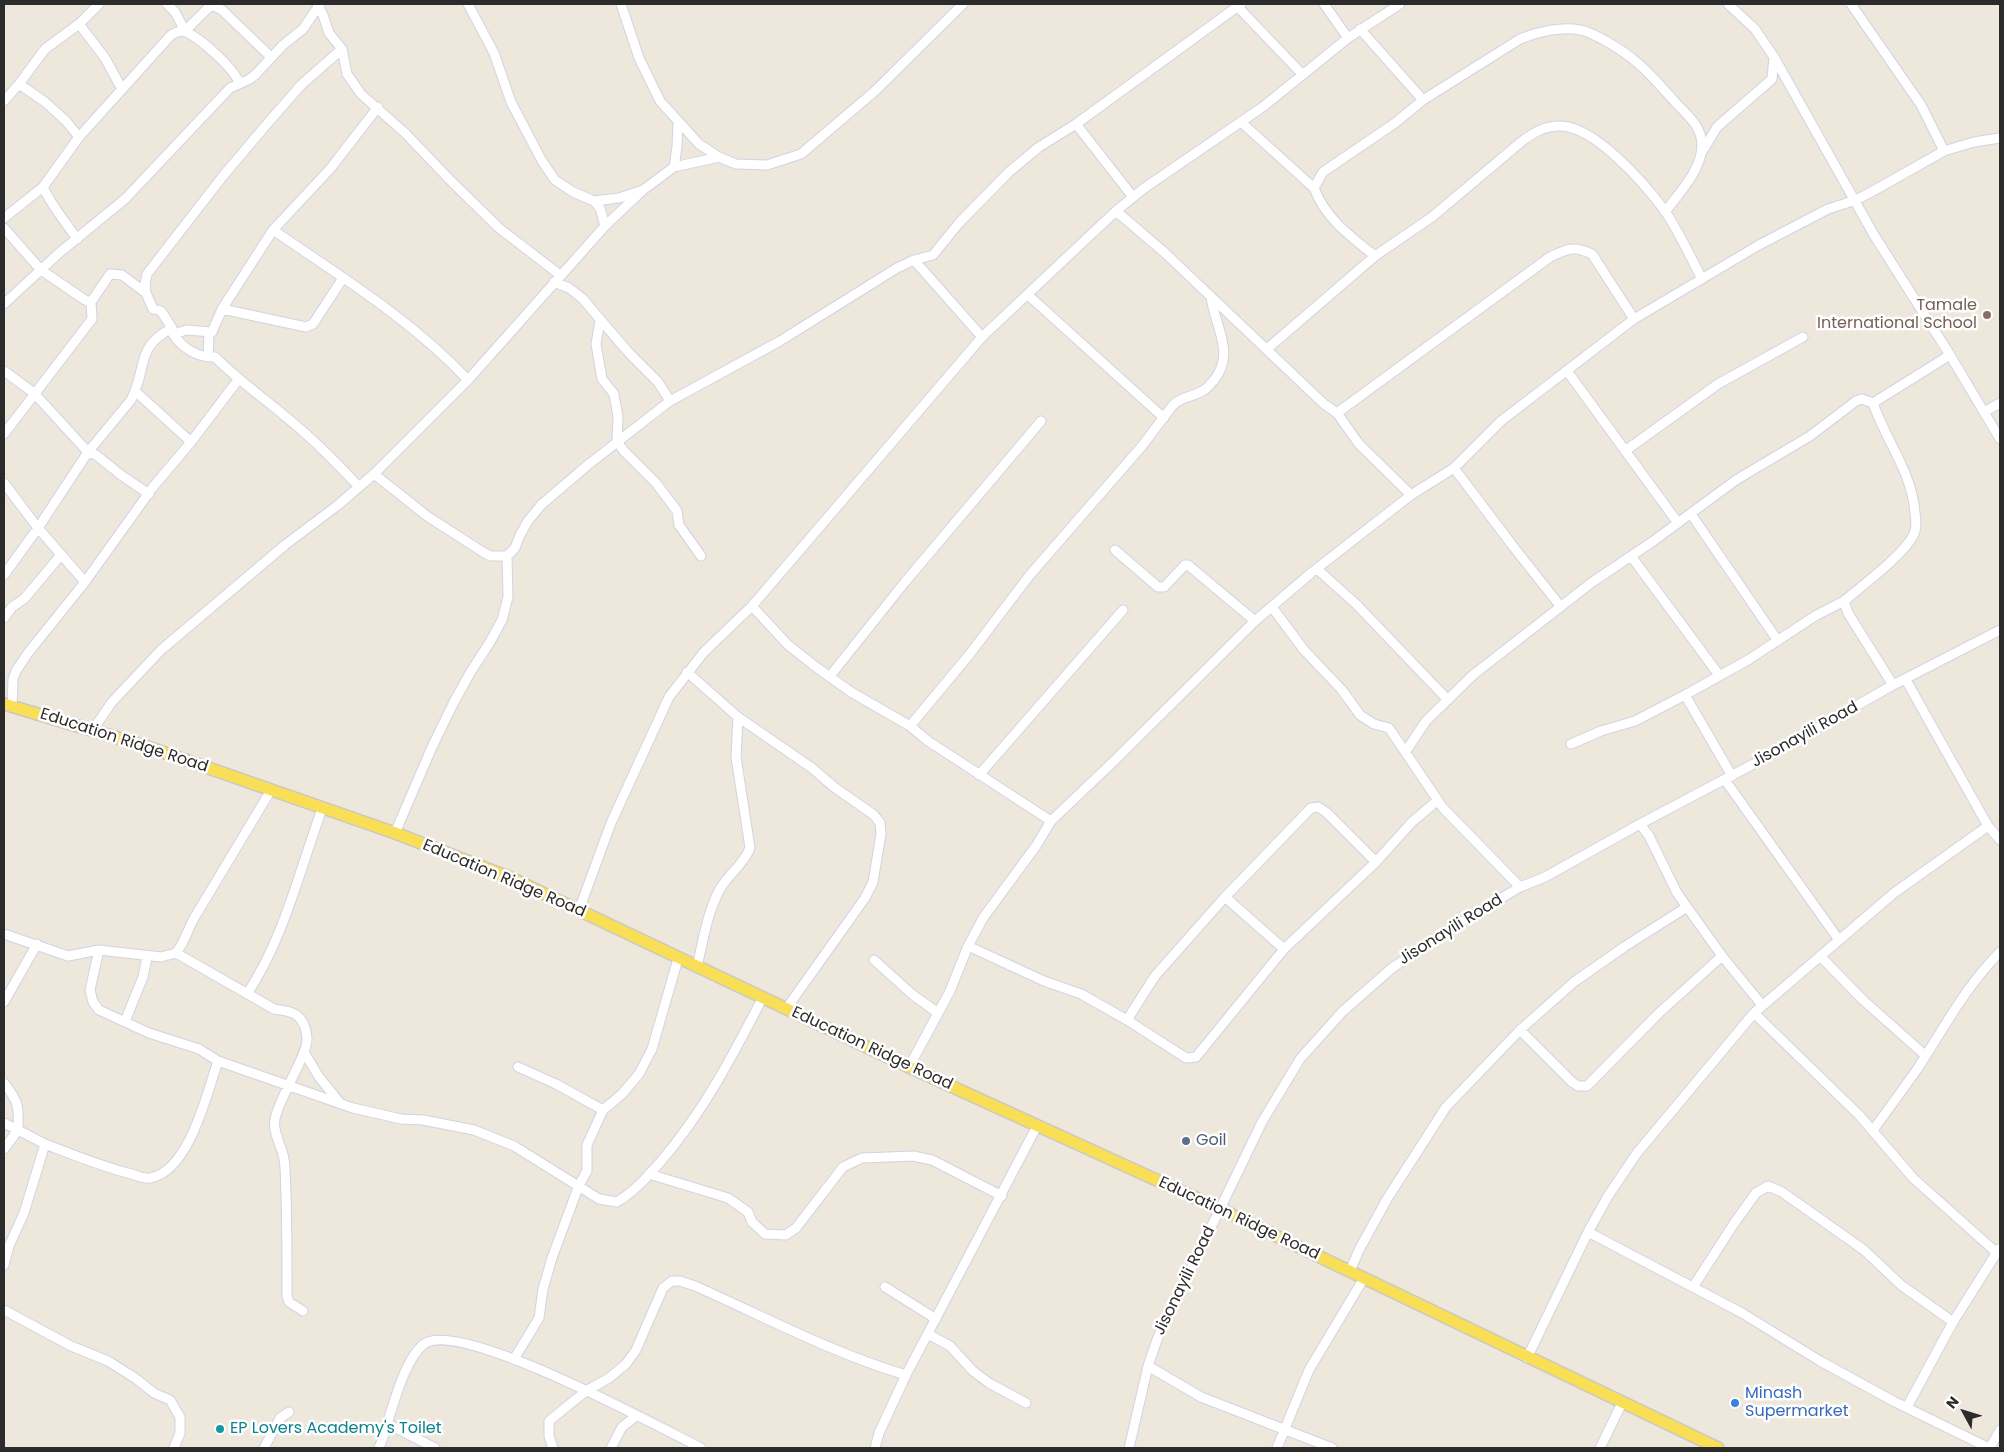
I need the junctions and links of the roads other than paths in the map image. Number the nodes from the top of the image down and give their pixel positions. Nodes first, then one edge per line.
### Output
1 (99, 4) edge
2 (167, 4) edge
3 (212, 4) edge
4 (318, 4) edge
5 (468, 4) edge
6 (621, 4) edge
7 (963, 4) edge
8 (1324, 4) edge
9 (1400, 4) edge
10 (1728, 4) edge
11 (1851, 4) edge
12 (1239, 5) edge
13 (79, 24) junction
14 (1360, 29) junction
15 (185, 31) junction
16 (1348, 38) junction
17 (342, 49) junction
18 (271, 57) junction
19 (1774, 57) junction
20 (1302, 74) junction
21 (239, 82) junction
22 (19, 84) junction
23 (122, 88) junction
24 (1422, 100) junction
25 (4, 101) edge
26 (378, 107) junction
27 (678, 121) junction
28 (1240, 122) junction
29 (1076, 124) junction
30 (79, 138) junction
31 (2000, 138) edge
32 (1944, 151) junction
33 (1702, 152) junction
34 (719, 157) junction
35 (674, 167) junction
36 (43, 187) junction
37 (1314, 188) junction
38 (643, 190) junction
39 (1133, 197) junction
40 (1856, 200) junction
41 (594, 201) junction
42 (1116, 211) junction
43 (1665, 212) junction
44 (4, 218) edge
45 (605, 226) junction
46 (4, 228) edge
47 (273, 230) junction
48 (78, 239) junction
49 (1375, 256) junction
50 (914, 260) junction
51 (41, 270) junction
52 (560, 274) junction
53 (343, 278) junction
54 (1702, 279) junction
55 (554, 282) junction
56 (146, 293) junction
57 (1028, 295) junction
58 (1211, 297) junction
59 (91, 302) junction
60 (4, 304) edge
61 (222, 309) junction
62 (1634, 319) junction
63 (600, 321) junction
64 (172, 331) junction
65 (212, 332) junction
66 (1803, 337) dead end
67 (982, 338) junction
68 (1267, 349) junction
69 (1950, 355) junction
70 (208, 358) junction
71 (4, 371) edge
72 (1567, 372) junction
73 (238, 380) junction
74 (468, 380) junction
75 (135, 391) junction
76 (34, 394) junction
77 (670, 401) junction
78 (2000, 402) edge
79 (1873, 403) junction
80 (1984, 412) junction
81 (1337, 413) junction
82 (1164, 418) junction
83 (1041, 420) dead end
84 (4, 434) edge
85 (2000, 439) edge
86 (617, 441) junction
87 (191, 442) junction
88 (1625, 451) junction
89 (88, 452) junction
90 (1454, 468) junction
91 (374, 474) junction
92 (4, 483) edge
93 (359, 487) junction
94 (149, 494) junction
95 (1410, 495) junction
96 (1691, 514) junction
97 (1678, 523) junction
98 (38, 528) junction
99 (1115, 550) dead end
100 (61, 555) junction
101 (491, 556) junction
102 (508, 556) junction
103 (701, 556) dead end
104 (1631, 556) junction
105 (507, 568) junction
106 (1317, 569) junction
107 (4, 575) edge
108 (85, 582) junction
109 (1844, 601) junction
110 (752, 606) junction
111 (1272, 606) junction
112 (1561, 607) junction
113 (1123, 610) dead end
114 (4, 618) edge
115 (1255, 621) junction
116 (2000, 630) edge
117 (1778, 641) junction
118 (687, 672) junction
119 (1719, 675) junction
120 (830, 676) junction
121 (1906, 680) junction
122 (1893, 685) junction
123 (1685, 695) junction
124 (1448, 700) junction
125 (8, 705) edge
126 (738, 717) junction
127 (910, 726) junction
128 (92, 731) junction
129 (1571, 744) dead end
130 (1406, 751) junction
131 (979, 775) junction
132 (1728, 778) junction
133 (271, 790) junction
134 (1438, 800) junction
135 (322, 809) junction
136 (1051, 821) junction
137 (1640, 824) junction
138 (1988, 826) junction
139 (394, 833) junction
140 (2000, 840) edge
141 (1376, 862) junction
142 (1520, 887) junction
143 (1225, 897) junction
144 (1686, 907) junction
145 (579, 910) junction
146 (4, 934) edge
147 (1839, 940) junction
148 (37, 944) junction
149 (968, 946) junction
150 (1284, 949) junction
151 (98, 950) junction
152 (176, 952) junction
153 (2000, 952) edge
154 (1722, 956) junction
155 (1820, 956) junction
156 (147, 957) junction
157 (678, 959) junction
158 (874, 960) dead end
159 (697, 967) junction
160 (247, 994) junction
161 (762, 997) junction
162 (4, 1002) edge
163 (1762, 1005) junction
164 (786, 1009) junction
165 (938, 1013) junction
166 (1754, 1013) junction
167 (1127, 1020) junction
168 (125, 1021) junction
169 (1520, 1030) junction
170 (304, 1052) junction
171 (1926, 1055) junction
172 (218, 1061) junction
173 (518, 1067) dead end
174 (910, 1067) junction
175 (4, 1083) edge
176 (288, 1084) junction
177 (340, 1103) junction
178 (603, 1110) junction
179 (4, 1123) edge
180 (1037, 1126) junction
181 (18, 1130) junction
182 (1873, 1130) junction
183 (45, 1144) junction
184 (4, 1149) edge
185 (649, 1174) junction
186 (578, 1185) junction
187 (1002, 1196) junction
188 (1220, 1209) junction
189 (1588, 1232) junction
190 (1999, 1250) edge
191 (4, 1265) edge
192 (1350, 1271) junction
193 (1364, 1278) junction
194 (885, 1287) dead end
195 (1693, 1287) junction
196 (4, 1310) edge
197 (303, 1311) dead end
198 (936, 1319) junction
199 (1953, 1322) junction
200 (928, 1334) junction
201 (1527, 1358) junction
202 (514, 1359) junction
203 (1148, 1366) junction
204 (906, 1375) junction
205 (586, 1391) junction
206 (1026, 1403) dead end
207 (1622, 1403) junction
208 (1907, 1407) junction
209 (289, 1412) dead end
210 (636, 1416) junction
211 (388, 1424) junction
212 (1284, 1429) junction
213 (2000, 1430) edge
214 (174, 1448) edge
215 (264, 1448) edge
216 (379, 1448) edge
217 (435, 1448) edge
218 (553, 1448) edge
219 (611, 1448) edge
220 (701, 1448) edge
221 (875, 1448) edge
222 (1129, 1448) edge
223 (1277, 1448) edge
224 (1332, 1448) edge
225 (1600, 1448) edge
226 (1718, 1448) edge
227 (1990, 1448) edge

1 - 13 street
2 - 15 street
3 - 15 street
3 - 18 street
4 - 17 street
4 - 18 street
5 - 41 street
6 - 27 street
7 - 34 street
8 - 16 street
9 - 14 street
10 - 19 street
11 - 32 street
12 - 20 street
12 - 29 street
13 - 22 street
13 - 23 street
14 - 16 street
14 - 24 street
15 - 21 street
15 - 23 street
16 - 20 street
17 - 26 street
17 - 56 street
18 - 21 street
19 - 33 street
19 - 40 street
20 - 28 street
21 - 48 street
22 - 25 street
22 - 30 street
23 - 30 street
24 - 33 street
24 - 37 street
26 - 47 street
26 - 52 street
27 - 34 street
27 - 35 street
28 - 37 street
28 - 39 street
29 - 39 street
29 - 50 street
30 - 36 street
31 - 32 street
32 - 40 street
33 - 43 street
34 - 35 street
35 - 38 street
36 - 44 street
36 - 48 street
37 - 49 street
38 - 41 street
38 - 45 street
39 - 42 street
40 - 54 street
40 - 69 street
41 - 45 street
42 - 57 street
42 - 58 street
43 - 49 street
43 - 54 street
45 - 52 street
46 - 51 street
47 - 53 street
47 - 61 street
48 - 51 street
49 - 68 street
50 - 67 street
50 - 77 street
51 - 59 street
51 - 60 street
52 - 55 street
53 - 61 street
53 - 74 street
54 - 62 street
55 - 63 street
55 - 74 street
56 - 59 street
56 - 64 street
57 - 67 street
57 - 82 street
58 - 68 street
58 - 82 street
59 - 76 street
61 - 65 street
62 - 72 street
62 - 81 street
63 - 77 street
63 - 86 street
64 - 65 street
64 - 70 street
64 - 75 street
65 - 70 street
66 - 88 street
67 - 110 street
68 - 81 street
69 - 79 street
69 - 80 street
70 - 73 street
71 - 76 street
72 - 88 street
72 - 90 street
73 - 87 street
73 - 93 street
74 - 91 street
75 - 87 street
75 - 89 street
76 - 84 street
76 - 89 street
77 - 86 street
78 - 80 street
79 - 96 street
79 - 109 street
80 - 85 street
81 - 95 street
82 - 127 street
83 - 120 street
86 - 102 street
86 - 103 street
87 - 94 street
88 - 97 street
89 - 94 street
89 - 98 street
90 - 95 street
90 - 112 street
91 - 93 street
91 - 101 street
92 - 98 street
93 - 128 street
94 - 108 street
95 - 106 street
96 - 97 street
96 - 117 street
97 - 104 street
98 - 100 street
98 - 107 street
99 - 115 street
100 - 108 street
100 - 114 street
101 - 102 street
101 - 105 street
102 - 105 street
104 - 112 street
104 - 119 street
105 - 139 street
106 - 111 street
106 - 124 street
108 - 125 street
109 - 117 street
109 - 122 street
110 - 118 street
110 - 120 street
111 - 115 street
111 - 130 street
112 - 124 street
113 - 131 street
115 - 136 street
116 - 121 street, Jisonayili Road
117 - 119 street
118 - 126 street
118 - 145 street
119 - 123 street
120 - 127 street
121 - 122 street, Jisonayili Road
121 - 138 street
122 - 132 street, Jisonayili Road
123 - 129 street
123 - 132 street
124 - 130 street
125 - 128 main road, Education Ridge Road
126 - 159 street
126 - 164 street
127 - 131 street
128 - 133 main road, Education Ridge Road
130 - 134 street
131 - 136 street
132 - 137 street, Jisonayili Road
132 - 147 street
133 - 135 main road, Education Ridge Road
133 - 152 street
134 - 141 street
134 - 142 street
135 - 139 main road, Education Ridge Road
135 - 160 street
136 - 149 street
137 - 142 street, Jisonayili Road
137 - 144 street
138 - 140 street
138 - 147 street
139 - 145 main road, Education Ridge Road
141 - 143 street
141 - 150 street
142 - 188 street, Jisonayili Road
143 - 150 street
143 - 167 street
144 - 154 street
144 - 169 street
145 - 157 main road, Education Ridge Road
146 - 148 street
147 - 155 street
148 - 151 street
148 - 162 street
149 - 165 street
149 - 167 street
150 - 167 street
151 - 156 street
151 - 168 street
152 - 156 street
152 - 160 street
153 - 171 street
154 - 163 street
154 - 169 street
155 - 163 street
155 - 171 street
156 - 168 street
157 - 159 main road, Education Ridge Road
157 - 178 street
158 - 165 street
159 - 161 main road, Education Ridge Road
160 - 170 street
161 - 164 main road, Education Ridge Road
161 - 185 street
163 - 166 street
164 - 174 main road, Education Ridge Road
165 - 174 street
166 - 182 street
166 - 189 street
168 - 172 street
169 - 192 street
170 - 176 street
170 - 177 street
171 - 182 street
172 - 176 street
172 - 183 street
173 - 178 street
174 - 180 main road, Education Ridge Road
175 - 181 street
176 - 177 street
176 - 197 street
177 - 186 street
178 - 186 street
179 - 181 street
180 - 187 street
180 - 188 main road, Education Ridge Road
181 - 183 street
181 - 184 street
182 - 190 street
183 - 191 street
185 - 186 street
185 - 187 street
186 - 202 street
187 - 198 street
188 - 192 main road, Education Ridge Road
188 - 203 street, Jisonayili Road
189 - 195 street
189 - 201 street
190 - 199 street
192 - 193 main road, Education Ridge Road
193 - 201 main road, Education Ridge Road
193 - 212 street
194 - 198 street
195 - 199 street
195 - 208 street
196 - 214 street
198 - 200 street
199 - 208 street
200 - 204 street
200 - 206 street
201 - 207 main road, Education Ridge Road
202 - 205 street
202 - 211 street
203 - 212 street
203 - 222 street, Jisonayili Road
204 - 205 street
204 - 221 street
205 - 210 street
205 - 218 street
207 - 225 street
207 - 226 main road, Education Ridge Road
208 - 227 street
209 - 215 street
210 - 219 street
210 - 220 street
211 - 216 street
211 - 217 street
212 - 223 street
212 - 224 street
213 - 227 street

